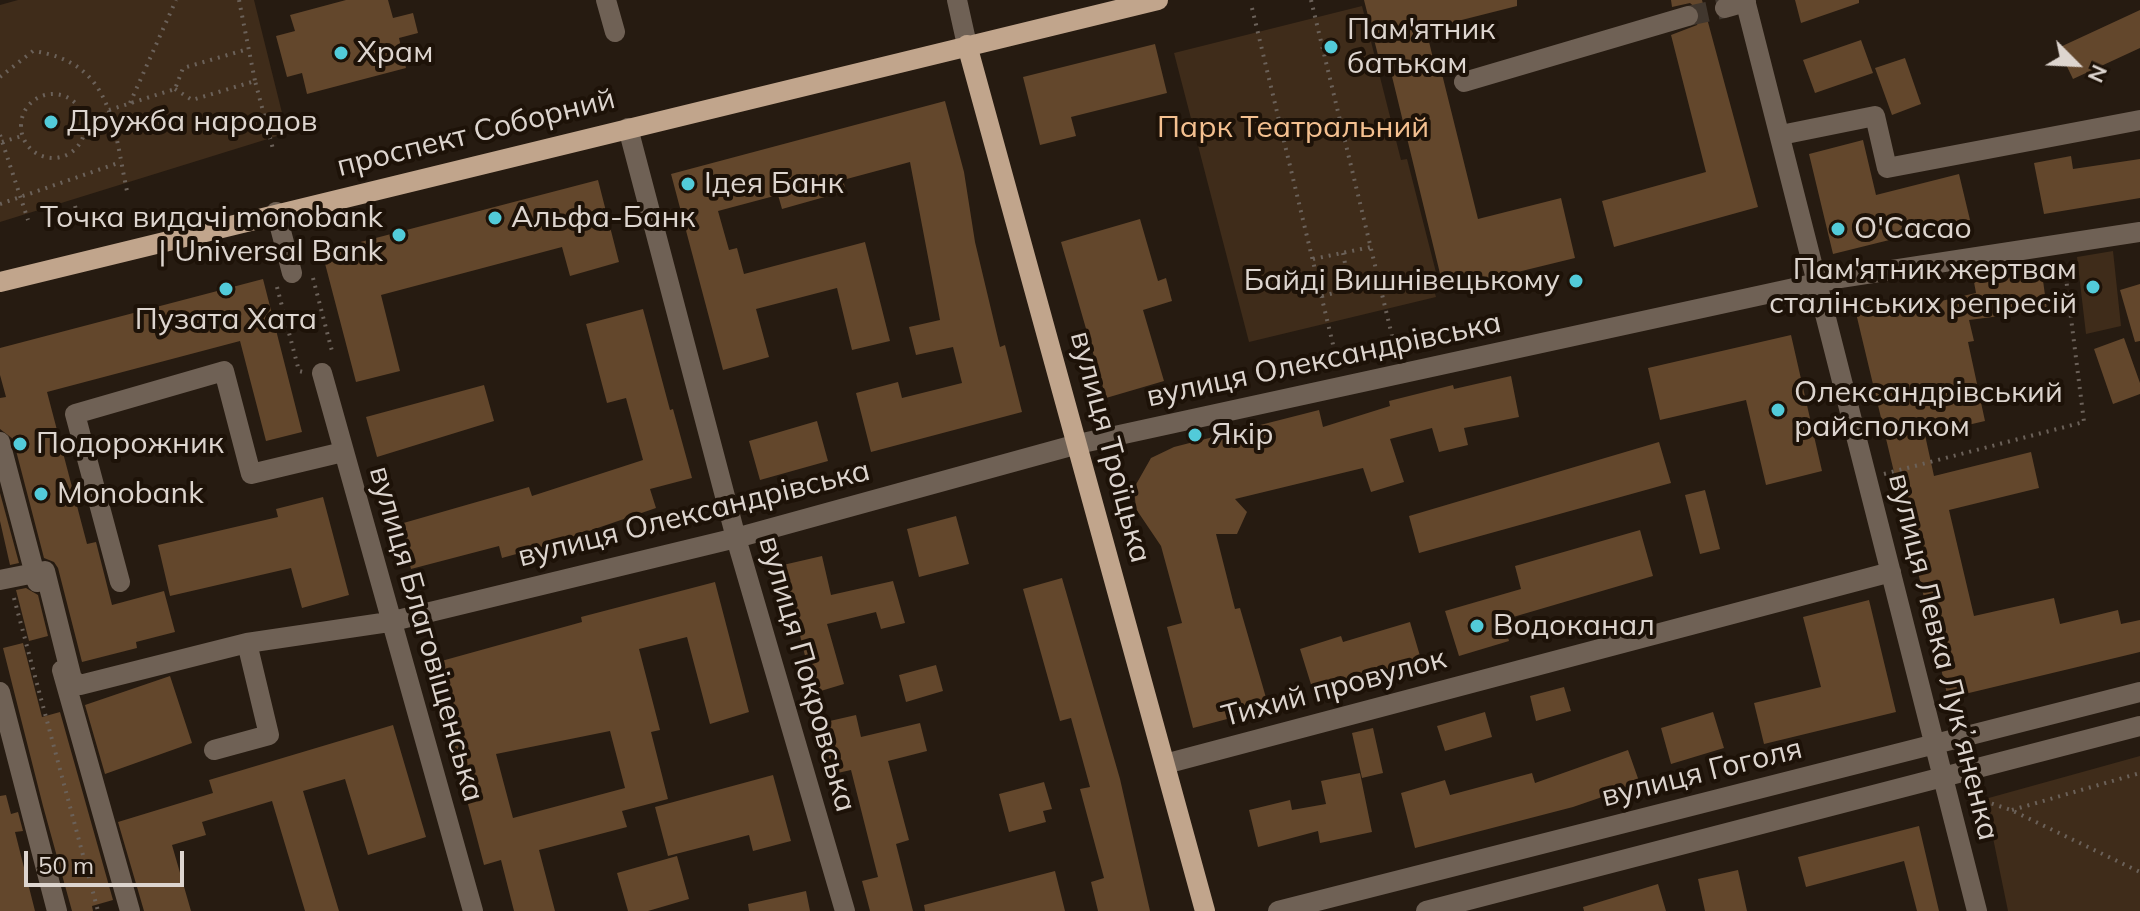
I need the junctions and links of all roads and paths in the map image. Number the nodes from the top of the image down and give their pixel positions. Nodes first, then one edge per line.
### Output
1 (176, 0) edge
2 (239, 0) edge
3 (606, 0) edge
4 (957, 0) edge
5 (1130, 0) edge
6 (1158, 0) edge
7 (1311, 0) edge
8 (1746, 1) edge
9 (1252, 8) dead end
10 (1725, 8) dead end
11 (1688, 16) tunnel mouth
12 (615, 32) dead end
13 (967, 45) junction
14 (248, 49) junction
15 (0, 77) edge
16 (255, 81) junction
17 (1464, 82) dead end
18 (175, 89) junction
19 (130, 103) junction
20 (109, 110) junction
21 (2140, 120) edge
22 (628, 128) junction
23 (0, 135) edge
24 (1781, 135) junction
25 (22, 136) junction
26 (1, 142) edge
27 (273, 149) dead end
28 (121, 162) junction
29 (127, 191) dead end
30 (20, 197) junction
31 (0, 204) edge
32 (75, 206) dead end
33 (276, 212) junction
34 (28, 220) dead end
35 (82, 228) dead end
36 (2140, 232) edge
37 (2062, 244) junction
38 (1371, 247) junction
39 (1343, 253) junction
40 (1313, 259) junction
41 (293, 275) junction
42 (1379, 281) junction
43 (0, 282) edge
44 (1816, 283) junction
45 (1350, 289) junction
46 (1322, 296) junction
47 (1394, 344) dead end
48 (1336, 357) dead end
49 (322, 373) junction
50 (0, 442) edge
51 (1078, 444) junction
52 (343, 452) junction
53 (1866, 478) junction
54 (736, 538) junction
55 (34, 572) junction
56 (1891, 572) junction
57 (0, 580) edge
58 (120, 582) dead end
59 (13, 597) dead end
60 (389, 622) junction
61 (247, 643) junction
62 (0, 692) edge
63 (2140, 692) edge
64 (2140, 726) edge
65 (1935, 745) junction
66 (214, 750) dead end
67 (1165, 764) junction
68 (2140, 773) edge
69 (1943, 776) junction
70 (1967, 795) dead end
71 (2011, 810) junction
72 (2140, 869) edge
73 (57, 911) edge
74 (98, 911) edge
75 (130, 911) edge
76 (473, 911) edge
77 (845, 911) edge
78 (1205, 911) edge
79 (1278, 911) edge
80 (1426, 911) edge
81 (1977, 911) edge

1 - 19 path
2 - 14 path
3 - 12 street
4 - 13 street, вулиця Троїцька
5 - 13 main road, проспект Соборний
6 - 13 main road, проспект Соборний
7 - 38 path
8 - 10 street
8 - 24 street, вулиця Левка Лукʼяненка
9 - 40 path
11 - 17 street
13 - 22 main road, проспект Соборний
13 - 51 main road, вулиця Троїцька
14 - 16 path
14 - 18 path
15 - 20 path
16 - 18 path
16 - 27 path
18 - 19 path
19 - 20 path
20 - 28 path
21 - 24 street
22 - 33 main road, проспект Соборний
22 - 54 street, вулиця Покровська
23 - 26 path
24 - 44 street, вулиця Левка Лукʼяненка
25 - 25 path
25 - 26 path
26 - 30 path
28 - 29 path
28 - 30 path
30 - 31 path
30 - 34 path
32 - 35 path
33 - 41 street
33 - 43 main road, проспект Соборний
36 - 37 street, вулиця Олександрівська
37 - 44 street, вулиця Олександрівська
37 - 53 path
38 - 39 path
38 - 42 path
39 - 40 path
39 - 45 path
40 - 46 path
41 - 49 path
41 - 49 path
42 - 45 path
42 - 47 path
44 - 51 street, вулиця Олександрівська
44 - 53 street, вулиця Левка Лукʼяненка
45 - 46 path
46 - 48 path
49 - 52 street, вулиця Благовіщенська
50 - 55 street
51 - 54 street, вулиця Олександрівська
51 - 67 main road, вулиця Троїцька
52 - 58 street
52 - 60 street, вулиця Благовіщенська
53 - 56 street, вулиця Левка Лукʼяненка
54 - 60 street, вулиця Олександрівська
54 - 77 street, вулиця Покровська
55 - 57 street
55 - 61 street, вулиця Олександрівська
55 - 75 street
56 - 65 street, вулиця Левка Лукʼяненка
56 - 67 street, Тихий провулок
59 - 74 path
60 - 61 street, вулиця Олександрівська
60 - 76 street, вулиця Благовіщенська
61 - 66 street
62 - 73 street
63 - 65 street, вулиця Гоголя
64 - 69 street, вулиця Гоголя
65 - 69 street, вулиця Левка Лукʼяненка
65 - 79 street, вулиця Гоголя
67 - 78 main road, вулиця Троїцька
68 - 71 path
69 - 80 street, вулиця Гоголя
69 - 81 street, вулиця Левка Лукʼяненка
70 - 71 path
71 - 72 path

